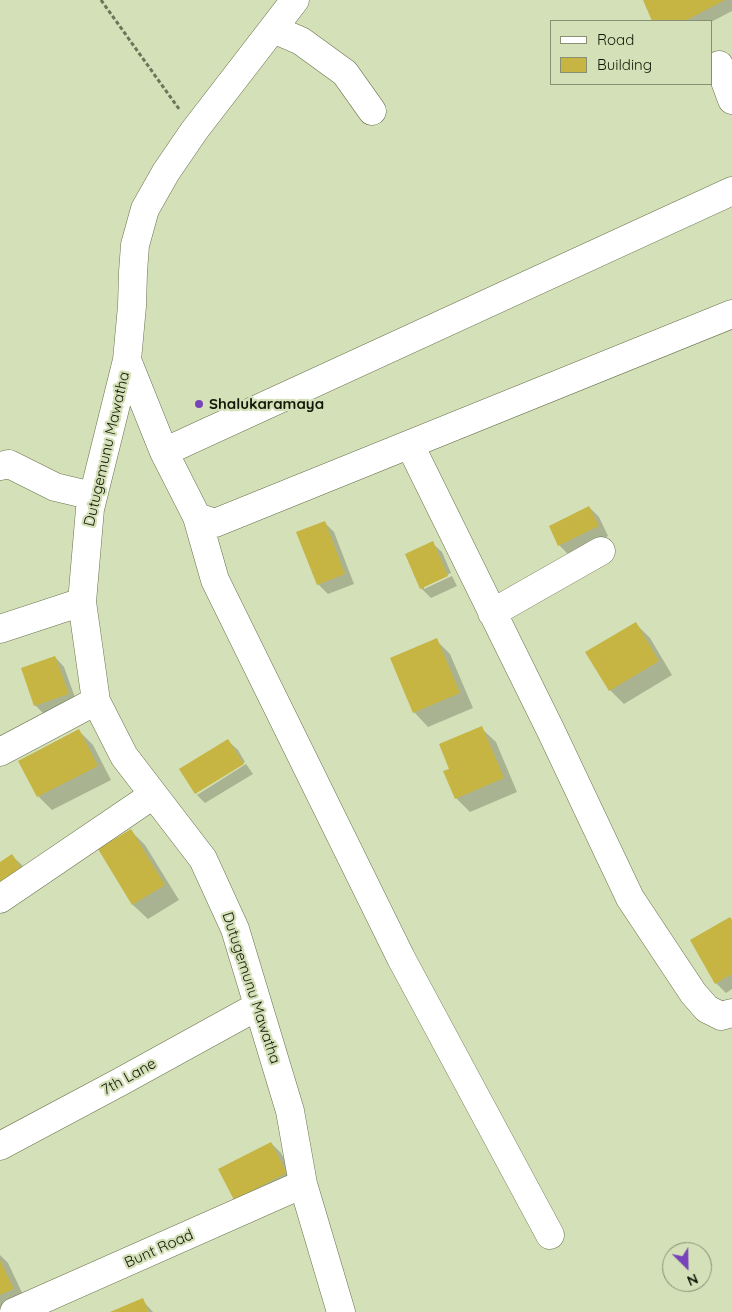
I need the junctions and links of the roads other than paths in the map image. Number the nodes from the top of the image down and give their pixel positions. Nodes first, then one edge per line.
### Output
1 (295, 0) edge
2 (273, 29) junction
3 (719, 65) dead end
4 (732, 100) edge
5 (372, 112) dead end
6 (732, 191) edge
7 (732, 314) edge
8 (127, 360) junction
9 (410, 445) junction
10 (164, 452) junction
11 (0, 466) edge
12 (93, 496) junction
13 (197, 517) junction
14 (601, 551) dead end
15 (82, 602) junction
16 (492, 613) junction
17 (0, 628) edge
18 (96, 701) junction
19 (0, 752) edge
20 (153, 795) junction
21 (0, 899) edge
22 (258, 1006) junction
23 (732, 1013) edge
24 (0, 1146) edge
25 (303, 1184) junction
26 (550, 1235) dead end
27 (14, 1312) edge
28 (341, 1312) edge

1 - 2 street, Dutugemunu Mawatha
2 - 5 street
2 - 8 street, Dutugemunu Mawatha
3 - 4 street
6 - 10 street
7 - 9 street
8 - 10 street
8 - 12 street, Dutugemunu Mawatha
9 - 13 street
9 - 16 street
10 - 13 street
11 - 12 street
12 - 15 street, Dutugemunu Mawatha
13 - 26 street
14 - 16 street
15 - 17 street
15 - 18 street, Dutugemunu Mawatha
16 - 23 street
18 - 19 street
18 - 20 street, Dutugemunu Mawatha
20 - 21 street
20 - 22 street, Dutugemunu Mawatha
22 - 24 street, 7th Lane
22 - 25 street, Dutugemunu Mawatha
25 - 27 street, Bunt Road
25 - 28 street, Dutugemunu Mawatha

